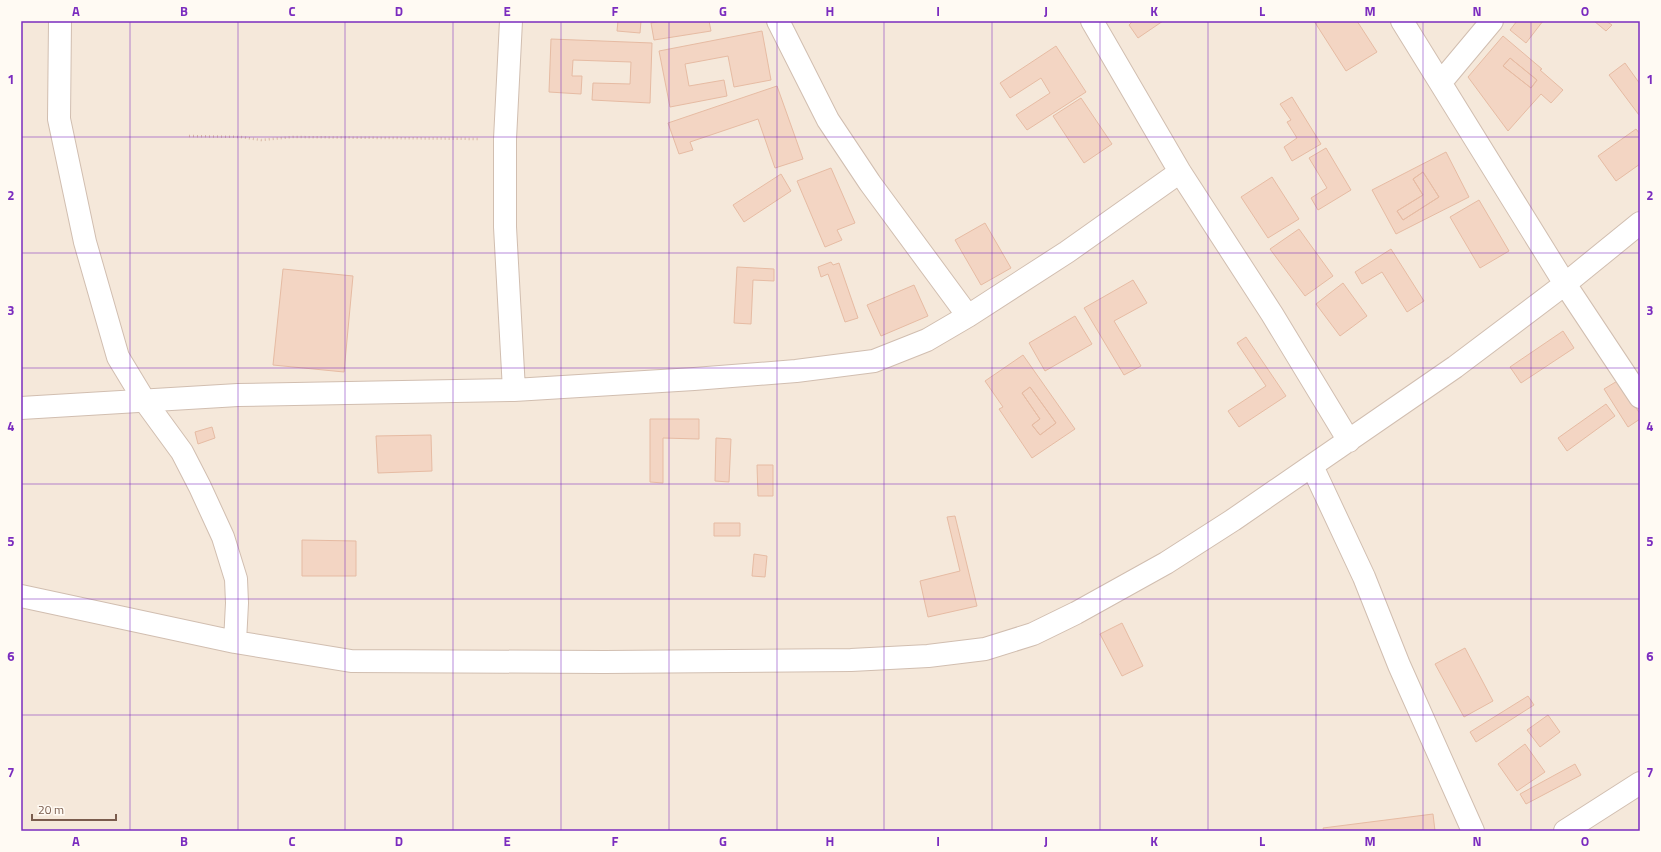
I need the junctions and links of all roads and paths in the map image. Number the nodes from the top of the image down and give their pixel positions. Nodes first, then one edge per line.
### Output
1 (60, 21) edge
2 (510, 21) edge
3 (778, 21) edge
4 (1092, 21) edge
5 (1402, 21) edge
6 (1492, 21) edge
7 (1441, 82) junction
8 (189, 136) dead end
9 (505, 139) junction
10 (1180, 172) junction
11 (1640, 223) edge
12 (1565, 284) junction
13 (968, 316) junction
14 (514, 390) junction
15 (1640, 397) edge
16 (144, 400) junction
17 (21, 408) edge
18 (1349, 441) junction
19 (1312, 466) junction
20 (21, 596) edge
21 (235, 642) junction
22 (1640, 783) edge
23 (1473, 831) edge
24 (1565, 831) edge

1 - 16 street
2 - 9 street
3 - 13 street
4 - 10 street
5 - 7 street
6 - 7 street
7 - 12 street
8 - 9 path
9 - 14 street
10 - 13 street
10 - 18 street
11 - 12 street
12 - 15 street
12 - 18 street
13 - 14 street
14 - 16 street
16 - 17 street
16 - 21 street
18 - 19 street
19 - 21 street
19 - 23 street
20 - 21 street
22 - 24 street

